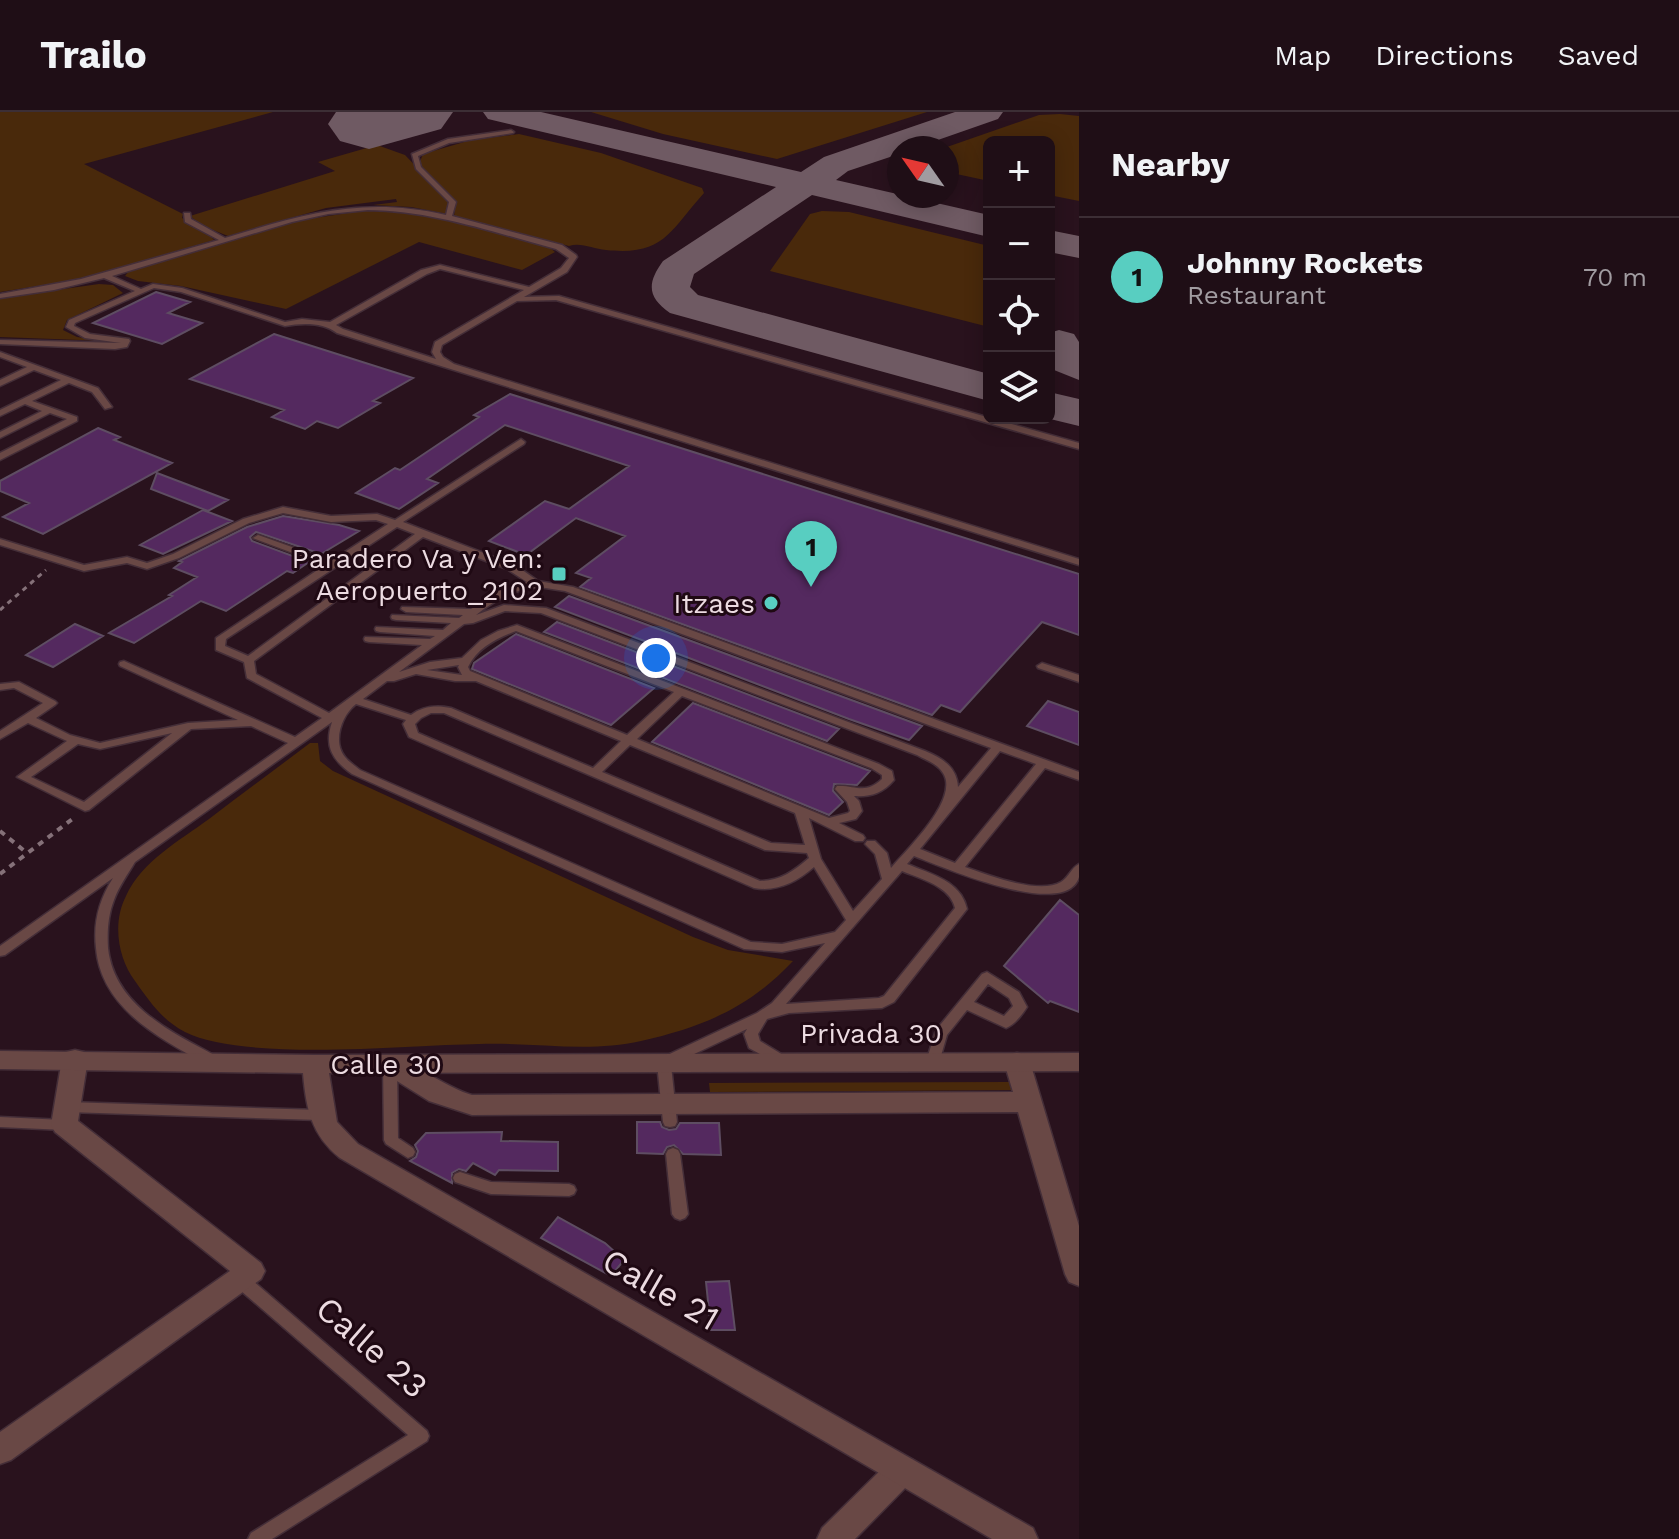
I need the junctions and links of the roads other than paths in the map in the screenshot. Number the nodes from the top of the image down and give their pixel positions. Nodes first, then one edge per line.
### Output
1 (511, 132) dead end
2 (395, 200) dead end
3 (187, 215) dead end
4 (306, 217) junction
5 (448, 219) junction
6 (224, 240) junction
7 (105, 276) junction
8 (529, 289) junction
9 (138, 290) junction
10 (0, 296) edge
11 (556, 298) junction
12 (508, 302) junction
13 (332, 325) junction
14 (0, 342) edge
15 (0, 354) edge
16 (451, 366) junction
17 (33, 367) junction
18 (68, 380) junction
19 (0, 383) edge
20 (24, 401) junction
21 (108, 407) dead end
22 (50, 410) junction
23 (0, 413) edge
24 (0, 435) edge
25 (521, 442) dead end
26 (1079, 446) edge
27 (0, 457) edge
28 (396, 523) junction
29 (422, 533) junction
30 (258, 538) dead end
31 (0, 542) edge
32 (1079, 562) edge
33 (330, 564) junction
34 (534, 583) junction
35 (406, 609) dead end
36 (474, 612) junction
37 (396, 617) dead end
38 (462, 621) junction
39 (380, 629) dead end
40 (438, 637) junction
41 (369, 639) dead end
42 (249, 660) junction
43 (465, 661) junction
44 (124, 664) dead end
45 (1042, 666) dead end
46 (414, 670) junction
47 (474, 678) junction
48 (1079, 679) edge
49 (377, 683) junction
50 (0, 687) edge
51 (680, 692) junction
52 (349, 704) junction
53 (330, 718) junction
54 (29, 719) junction
55 (413, 719) junction
56 (254, 722) junction
57 (188, 726) junction
58 (0, 736) edge
59 (76, 740) junction
60 (629, 741) junction
61 (296, 742) junction
62 (998, 746) junction
63 (1043, 763) junction
64 (595, 772) junction
65 (1079, 776) edge
66 (800, 809) junction
67 (945, 811) junction
68 (828, 822) junction
69 (859, 838) dead end
70 (871, 844) dead end
71 (912, 851) junction
72 (813, 854) junction
73 (133, 856) junction
74 (900, 866) junction
75 (958, 868) junction
76 (1079, 868) edge
77 (888, 880) junction
78 (852, 919) junction
79 (837, 936) junction
80 (0, 952) edge
81 (965, 1004) dead end
82 (762, 1016) junction
83 (75, 1059) junction
84 (0, 1060) edge
85 (214, 1062) junction
86 (933, 1062) junction
87 (1017, 1062) junction
88 (1079, 1062) edge
89 (664, 1063) junction
90 (804, 1063) junction
91 (315, 1064) junction
92 (390, 1064) junction
93 (1029, 1102) junction
94 (669, 1113) junction
95 (320, 1115) junction
96 (66, 1116) junction
97 (0, 1122) edge
98 (408, 1152) dead end
99 (673, 1154) dead end
100 (460, 1178) dead end
101 (569, 1190) dead end
102 (680, 1214) dead end
103 (1079, 1274) edge
104 (245, 1275) junction
105 (0, 1450) edge
106 (902, 1470) junction
107 (257, 1539) edge
108 (833, 1539) edge
109 (1022, 1539) edge

1 - 5 lane
2 - 4 lane
3 - 6 lane
4 - 5 lane
4 - 6 lane
5 - 8 lane
6 - 7 lane
7 - 9 lane
7 - 10 lane
8 - 11 lane
8 - 12 lane
8 - 13 lane
9 - 13 lane
9 - 14 lane
11 - 12 lane
11 - 26 lane
12 - 16 lane
13 - 16 lane
15 - 17 lane
16 - 32 lane
17 - 18 lane
17 - 19 lane
18 - 20 lane
18 - 21 lane
20 - 22 lane
20 - 23 lane
22 - 24 lane
22 - 27 lane
25 - 28 lane
28 - 29 lane
28 - 31 lane
28 - 33 lane
29 - 34 lane
29 - 42 lane
30 - 33 lane
33 - 42 lane
34 - 36 lane
34 - 62 lane
35 - 36 lane
36 - 38 lane
37 - 38 lane
38 - 40 lane
39 - 40 lane
40 - 41 lane
40 - 49 lane
40 - 67 lane
42 - 53 lane
43 - 46 lane
43 - 47 lane
43 - 51 lane
44 - 56 lane
45 - 48 lane
46 - 47 lane
46 - 49 lane
47 - 60 lane
49 - 52 lane
50 - 54 lane
51 - 60 lane
51 - 68 lane
52 - 53 lane
52 - 55 lane
52 - 79 lane
53 - 61 lane
54 - 58 lane
54 - 59 lane
55 - 64 lane
55 - 72 lane
56 - 57 lane
56 - 61 lane
57 - 59 lane
57 - 59 lane
60 - 64 lane
60 - 66 lane
61 - 73 lane
62 - 63 lane
62 - 67 lane
63 - 65 lane
63 - 75 lane
64 - 72 lane
66 - 68 lane
66 - 72 lane
67 - 71 lane
68 - 69 lane
70 - 77 lane
71 - 74 lane
71 - 75 lane
72 - 78 lane
73 - 80 lane
73 - 85 lane
74 - 77 lane
74 - 82 lane
75 - 76 lane
77 - 78 lane
78 - 79 lane
79 - 82 lane
81 - 86 lane
82 - 89 lane, Calle 30
82 - 90 lane
83 - 84 street, Calle 30
83 - 85 street, Calle 30
83 - 96 street
85 - 91 street, Calle 30
86 - 87 street, Privada 30
86 - 90 street, Privada 30
87 - 88 street, Privada 30
87 - 93 street
89 - 90 street, Privada 30
89 - 92 street, Calle 30
89 - 94 lane
91 - 92 street, Calle 30
91 - 95 street
92 - 94 street
92 - 98 lane
93 - 94 street
93 - 103 street
95 - 96 lane
95 - 106 street, Calle 21
96 - 97 lane
96 - 104 street, Calle 23
99 - 102 lane
100 - 101 lane
104 - 105 street
104 - 107 lane, Calle 23
106 - 108 street
106 - 109 street, Calle 21

